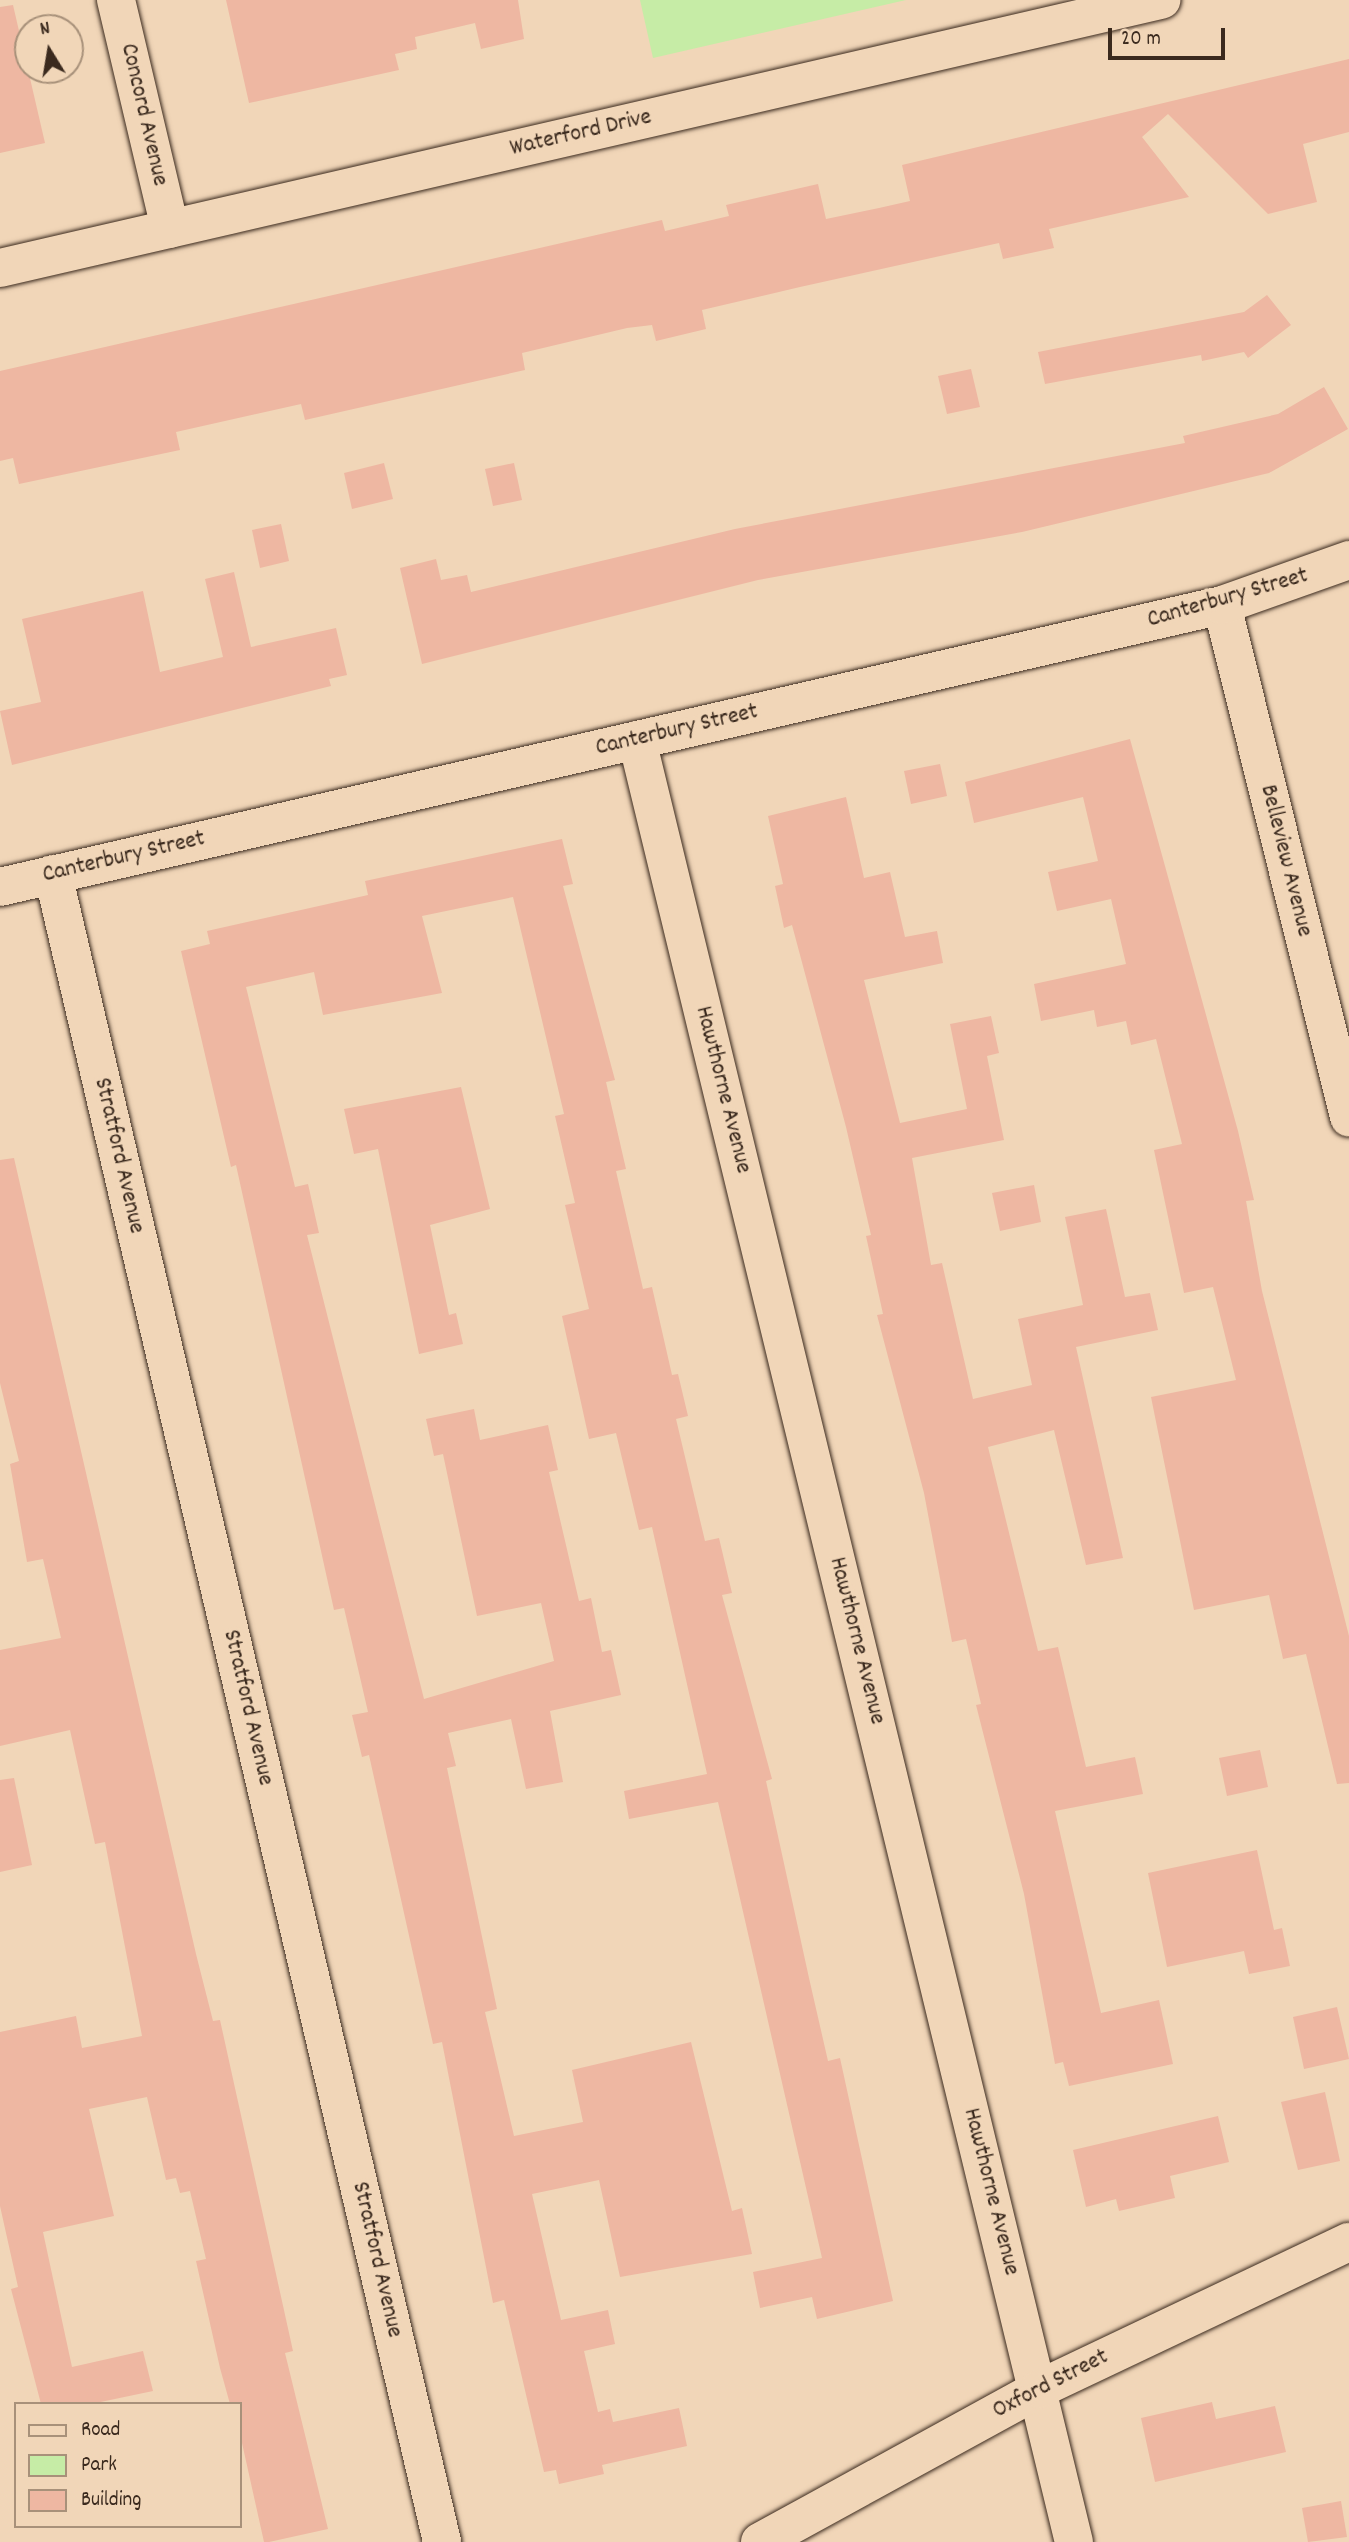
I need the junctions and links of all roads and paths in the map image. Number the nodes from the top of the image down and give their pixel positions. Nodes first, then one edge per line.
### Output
1 (116, 0) edge
2 (1161, 0) edge
3 (170, 229) junction
4 (0, 268) edge
5 (1349, 560) edge
6 (1222, 605) junction
7 (637, 740) junction
8 (53, 874) junction
9 (0, 887) edge
10 (1349, 1117) edge
11 (1349, 2242) edge
12 (1039, 2389) junction
13 (442, 2542) edge
14 (760, 2542) edge
15 (1074, 2542) edge

1 - 3 street, Concord Avenue
2 - 3 street, Waterford Drive
3 - 4 street, Waterford Drive
5 - 6 street, Canterbury Street
6 - 7 street, Canterbury Street
6 - 10 street, Belleview Avenue
7 - 8 street, Canterbury Street
7 - 12 street, Hawthorne Avenue
8 - 9 street, Canterbury Street
8 - 13 street, Stratford Avenue
11 - 12 street, Oxford Street
12 - 14 street, Oxford Street
12 - 15 street, Hawthorne Avenue

